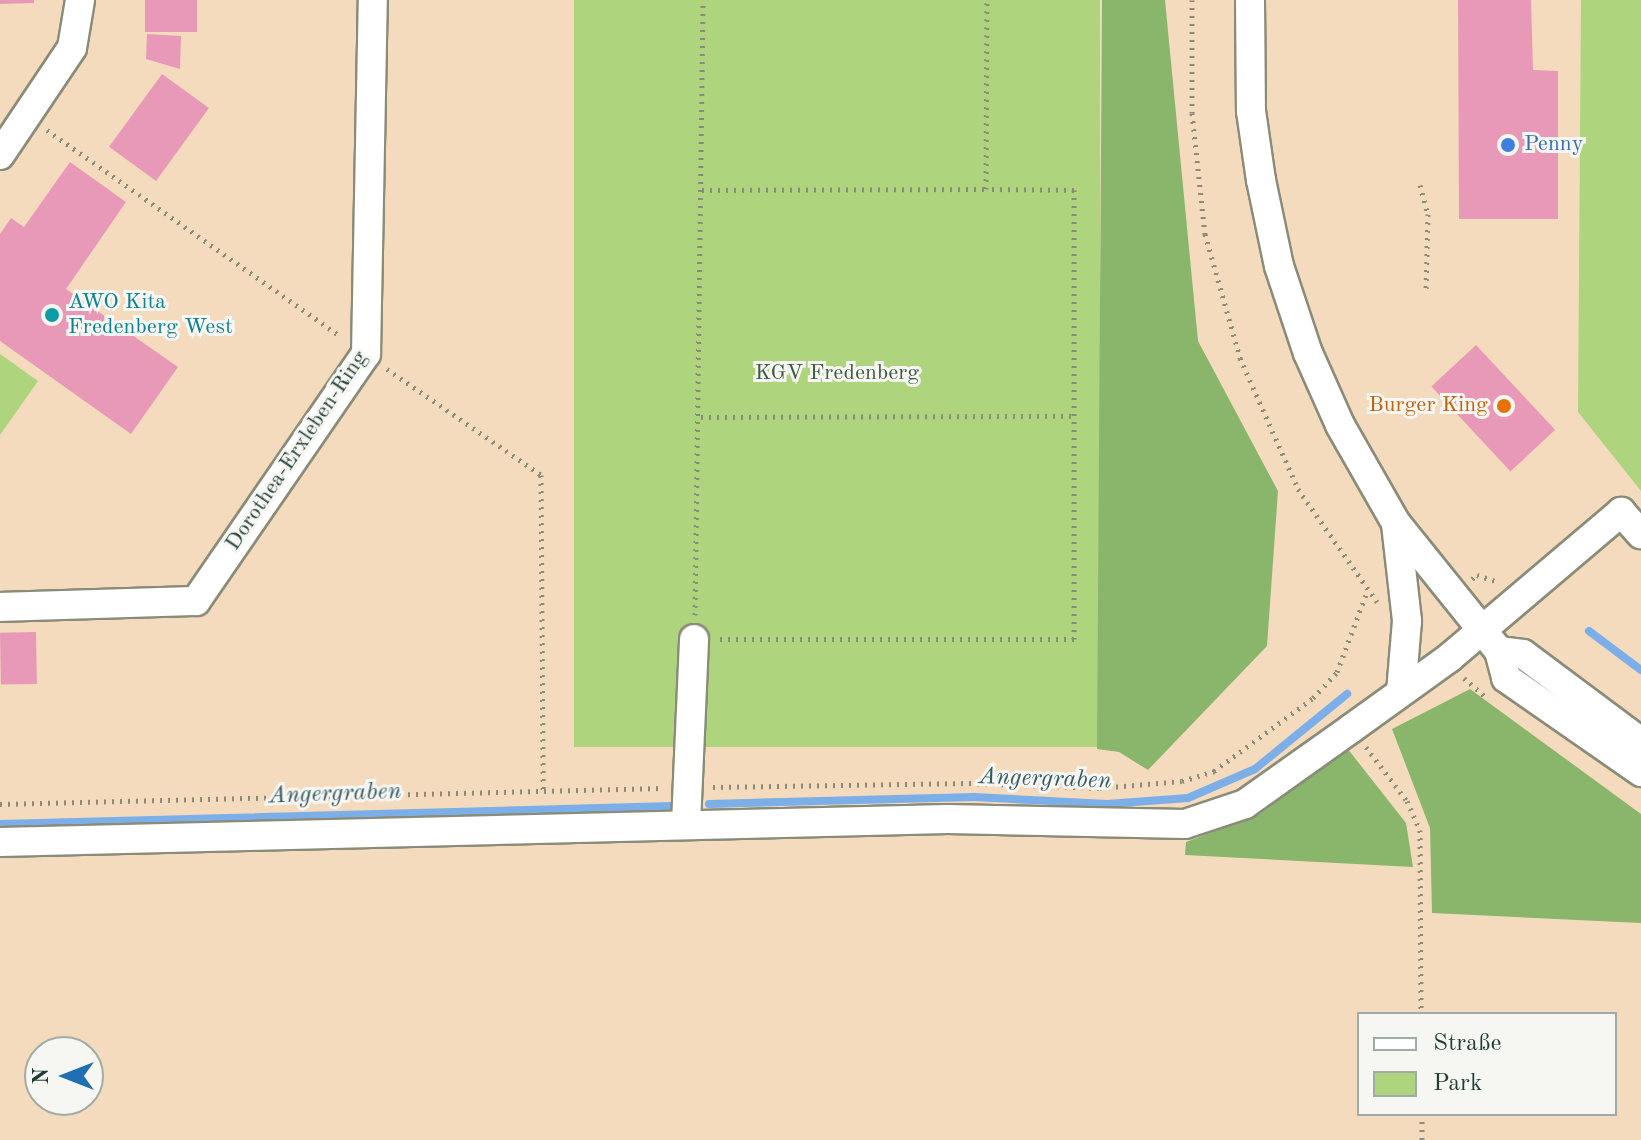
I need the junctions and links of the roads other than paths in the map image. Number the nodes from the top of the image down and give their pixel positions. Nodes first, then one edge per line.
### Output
1 (80, 0) edge
2 (373, 0) edge
3 (1250, 0) edge
4 (0, 155) edge
5 (1396, 523) junction
6 (1641, 534) edge
7 (0, 607) edge
8 (694, 639) road end
9 (1489, 641) junction
10 (1401, 692) junction
11 (1641, 742) edge
12 (1641, 772) edge
13 (686, 824) junction
14 (0, 842) edge

1 - 4 street
2 - 7 street, Dorothea-Erxleben-Ring
3 - 5 street
5 - 9 street
5 - 10 street
6 - 9 street
8 - 13 street
9 - 10 street
9 - 11 street
9 - 12 street
10 - 13 street
13 - 14 street

